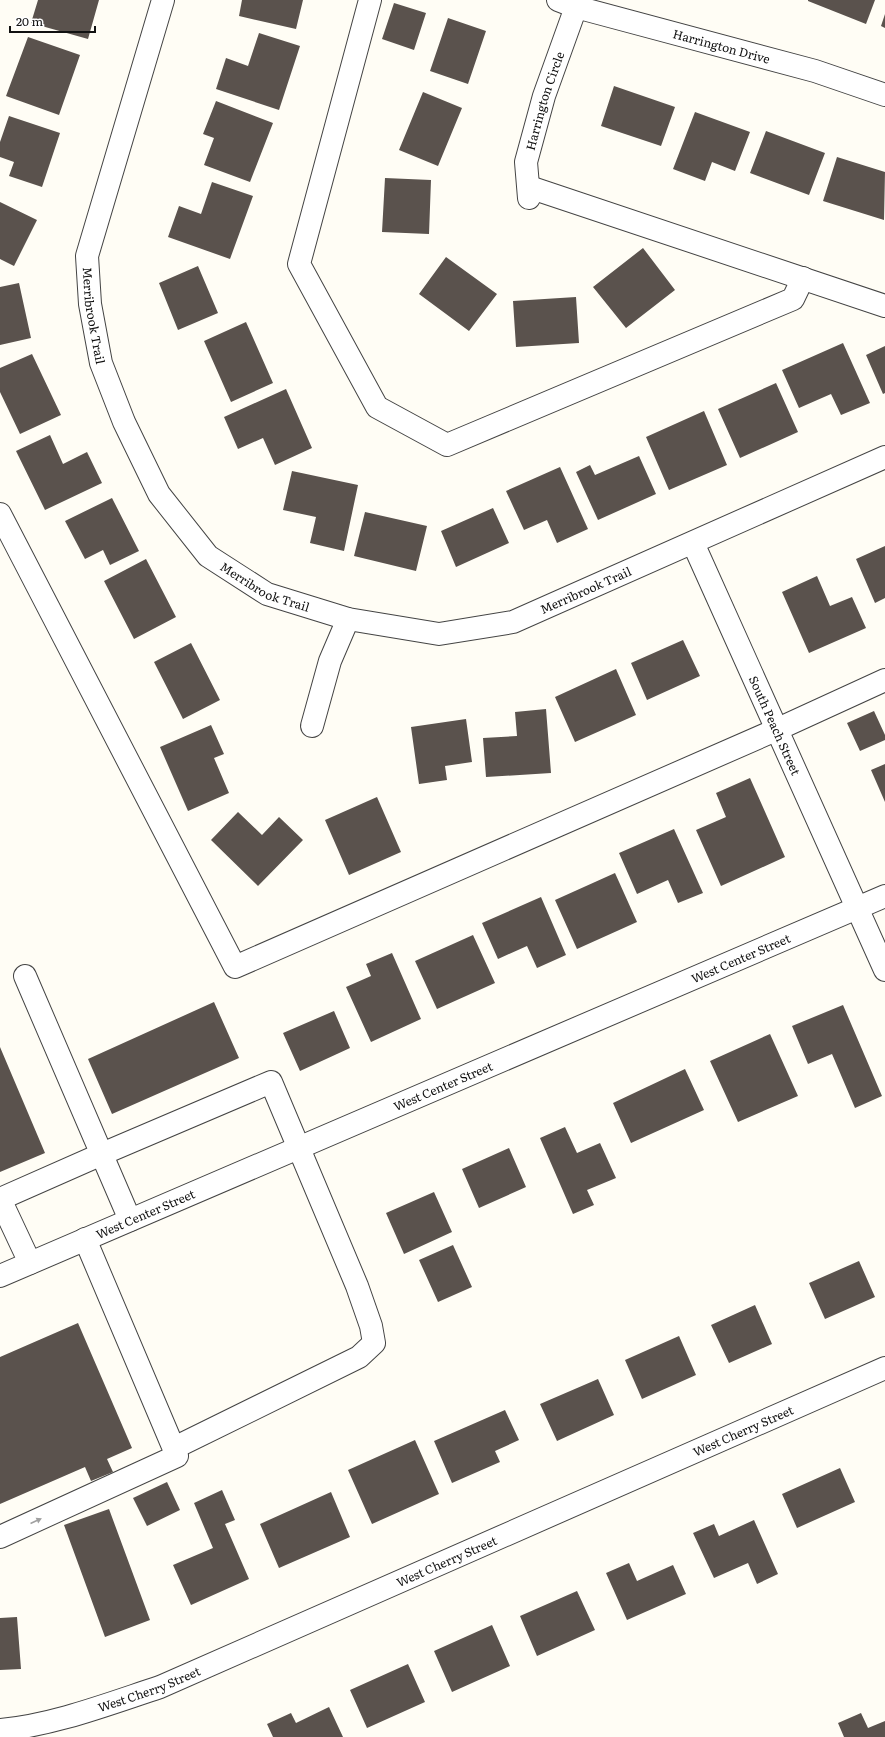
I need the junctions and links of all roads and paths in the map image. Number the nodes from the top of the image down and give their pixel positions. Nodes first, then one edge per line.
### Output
1 (163, 0) edge
2 (370, 0) edge
3 (567, 4) edge
4 (885, 95) edge
5 (803, 278) junction
6 (885, 306) edge
7 (885, 457) edge
8 (0, 514) edge
9 (693, 542) junction
10 (348, 619) junction
11 (885, 680) edge
12 (312, 726) dead end
13 (778, 730) junction
14 (885, 896) edge
15 (858, 908) junction
16 (885, 970) edge
17 (25, 976) dead end
18 (299, 1148) junction
19 (102, 1154) junction
20 (130, 1220) junction
21 (85, 1240) junction
22 (30, 1263) junction
23 (0, 1276) edge
24 (885, 1368) edge
25 (174, 1448) junction
26 (0, 1537) edge
27 (0, 1730) edge

1 - 10 street, Merribrook Trail
2 - 5 street
3 - 4 street, Harrington Drive
3 - 5 street, Harrington Circle
5 - 6 street
7 - 9 street, Merribrook Trail
8 - 13 street
9 - 10 street, Merribrook Trail
9 - 13 street, South Peach Street
10 - 12 street
11 - 13 street
13 - 15 street, South Peach Street
14 - 15 street, West Center Street
15 - 16 street, South Peach Street
15 - 18 street, West Center Street
17 - 19 street
18 - 19 street
18 - 20 street, West Center Street
18 - 25 street
19 - 20 street
19 - 22 street
20 - 21 street, West Center Street
21 - 22 street, West Center Street
21 - 25 street
22 - 23 street, West Center Street
24 - 27 street, West Cherry Street
26 -> 25 street

